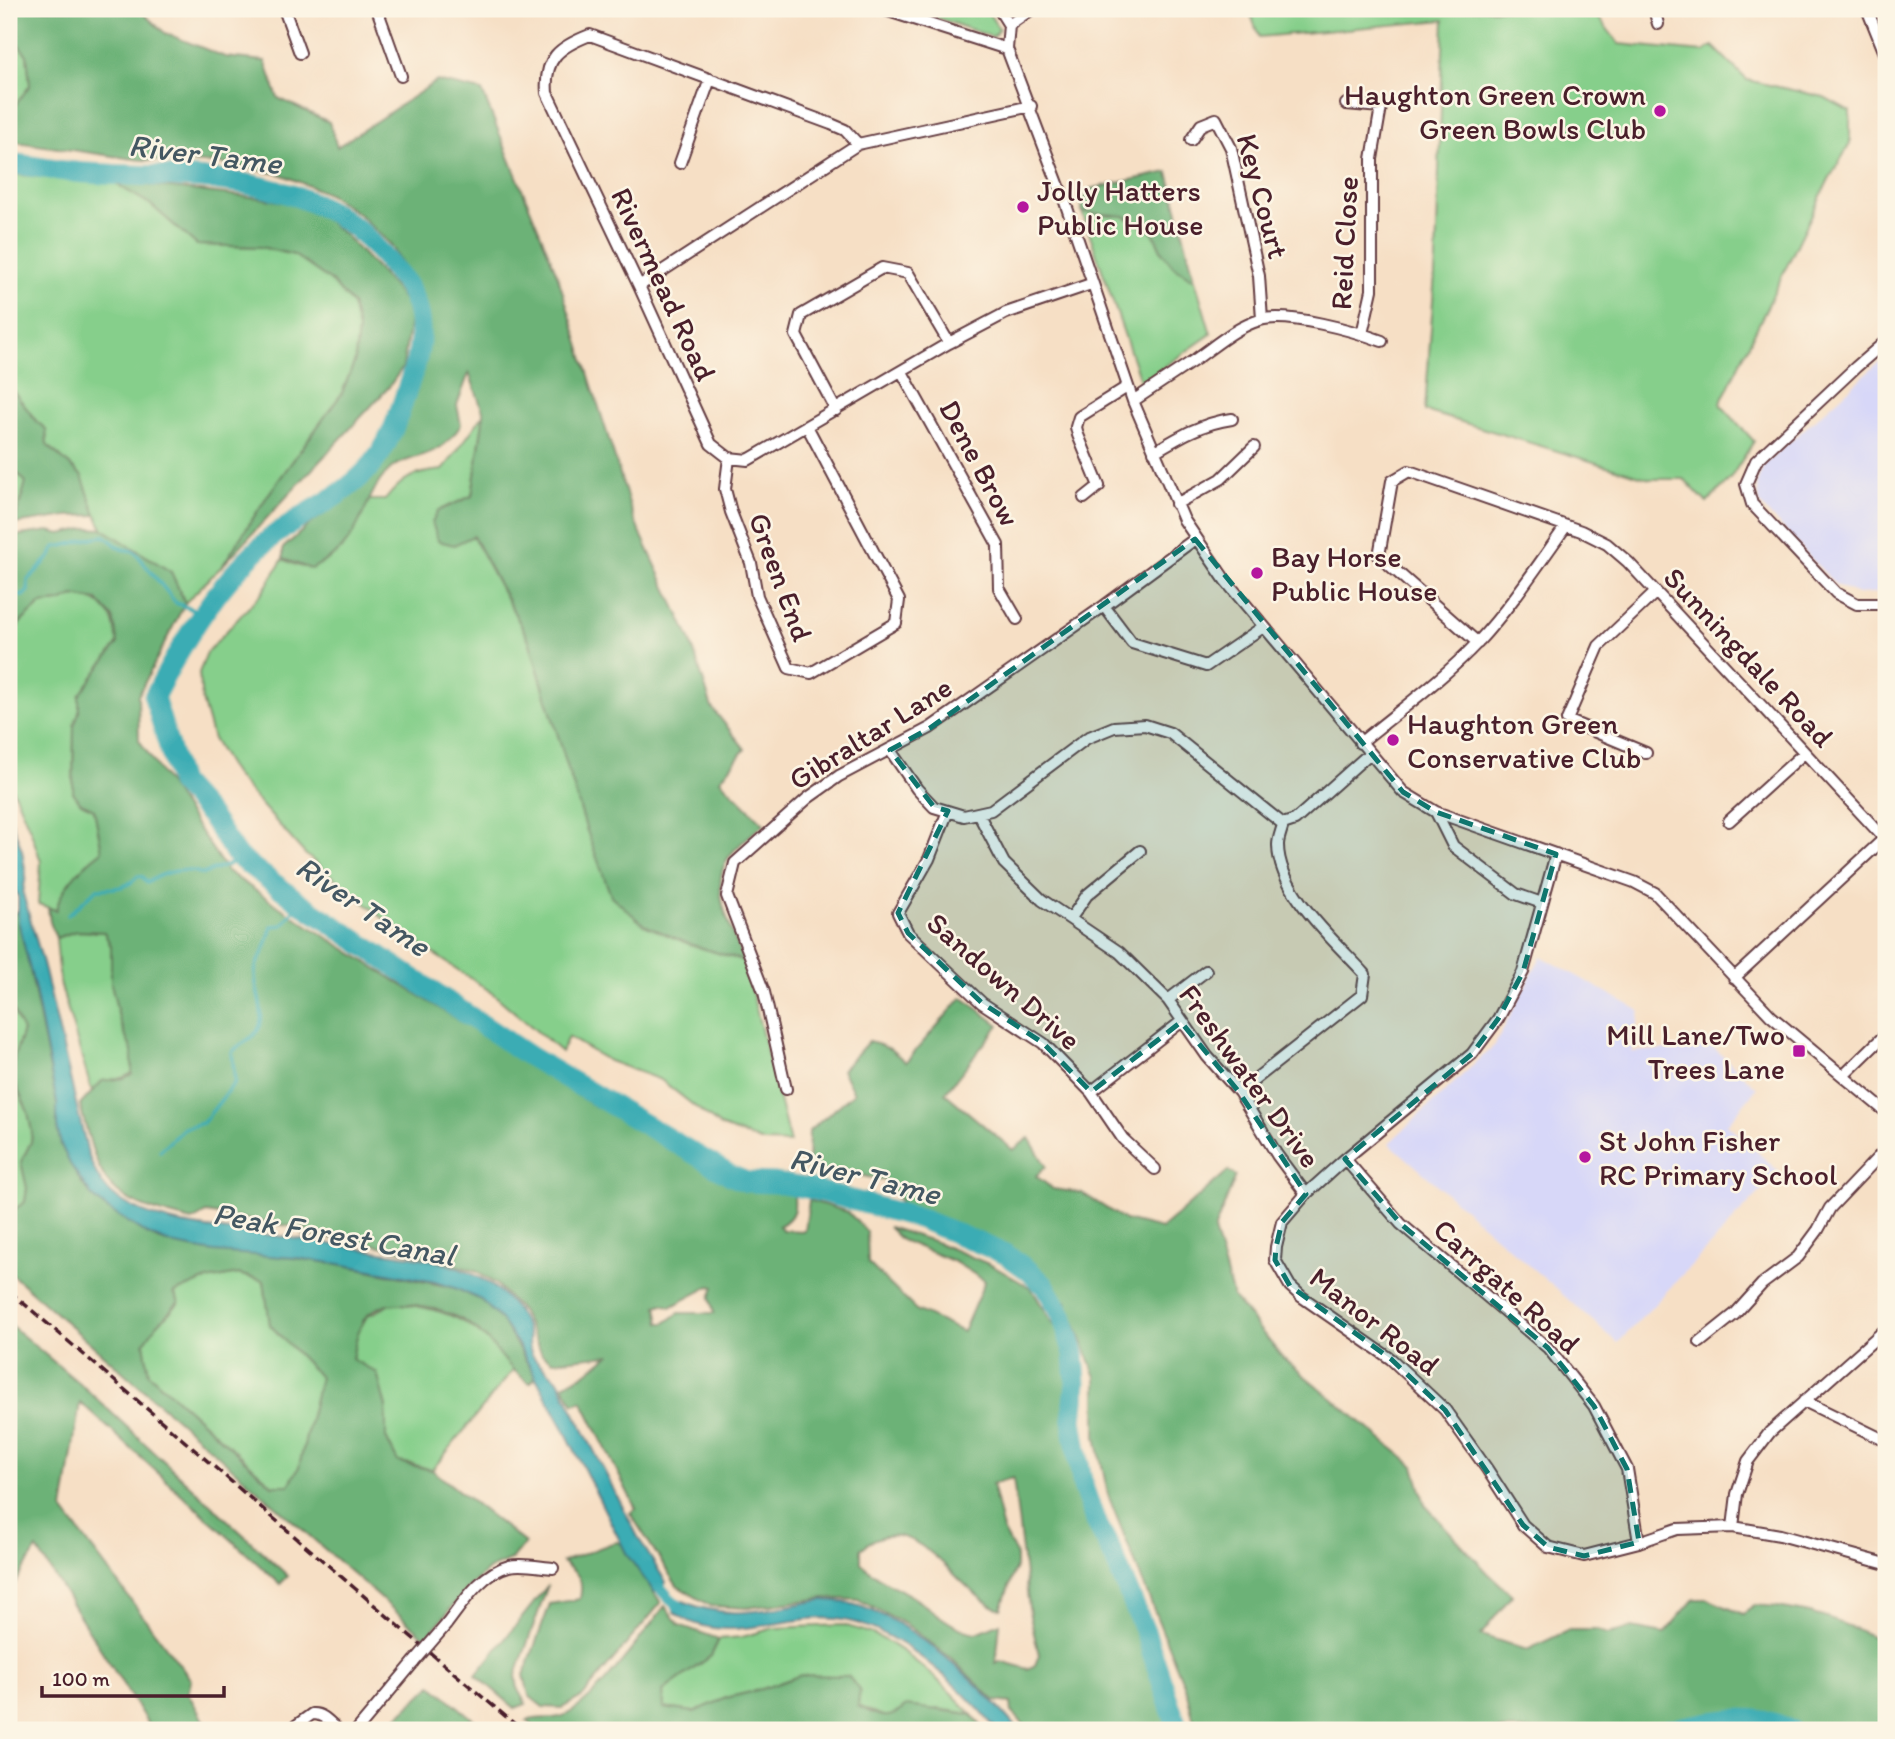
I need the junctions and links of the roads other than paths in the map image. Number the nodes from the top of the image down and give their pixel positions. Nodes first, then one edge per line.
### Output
1 (284, 9) edge
2 (377, 9) edge
3 (883, 9) edge
4 (999, 9) edge
5 (1032, 9) edge
6 (1654, 9) edge
7 (1867, 9) edge
8 (1658, 24) dead end
9 (1009, 25) junction
10 (1007, 49) junction
11 (300, 53) dead end
12 (1886, 56) edge
13 (401, 76) dead end
14 (710, 79) junction
15 (1346, 104) dead end
16 (1031, 106) junction
17 (1191, 140) dead end
18 (858, 144) junction
19 (680, 163) dead end
20 (1091, 284) junction
21 (639, 286) junction
22 (1262, 319) junction
23 (1362, 334) junction
24 (1382, 341) dead end
25 (1886, 341) edge
26 (949, 343) junction
27 (902, 372) junction
28 (1127, 387) junction
29 (1133, 401) junction
30 (836, 410) junction
31 (1232, 419) dead end
32 (808, 428) junction
33 (1254, 447) dead end
34 (1154, 452) junction
35 (729, 458) junction
36 (1084, 498) dead end
37 (1176, 505) junction
38 (1566, 526) junction
39 (1195, 539) junction
40 (1656, 592) junction
41 (1886, 604) edge
42 (1104, 606) junction
43 (1017, 619) dead end
44 (1263, 627) junction
45 (1478, 643) junction
46 (1360, 743) junction
47 (890, 750) junction
48 (1646, 753) dead end
49 (1804, 753) junction
50 (1369, 754) junction
51 (948, 811) junction
52 (978, 813) junction
53 (1436, 813) junction
54 (1729, 821) dead end
55 (1283, 824) junction
56 (1885, 838) edge
57 (1140, 851) dead end
58 (1556, 854) junction
59 (1542, 903) junction
60 (1071, 918) junction
61 (1206, 971) dead end
62 (1734, 978) junction
63 (1168, 1000) junction
64 (1181, 1022) junction
65 (1886, 1034) edge
66 (1844, 1075) junction
67 (786, 1089) dead end
68 (1091, 1092) junction
69 (1239, 1092) junction
70 (1886, 1112) edge
71 (1886, 1149) edge
72 (1345, 1158) junction
73 (1155, 1170) dead end
74 (1306, 1194) junction
75 (1886, 1329) edge
76 (1700, 1342) dead end
77 (1804, 1401) junction
78 (1886, 1441) edge
79 (1733, 1527) junction
80 (1639, 1542) junction
81 (1886, 1564) edge
82 (553, 1568) dead end
83 (290, 1730) edge
84 (338, 1730) edge
85 (357, 1730) edge

1 - 11 street
2 - 13 street
3 - 10 street
4 - 9 street
5 - 9 street
6 - 8 street
7 - 12 street
9 - 10 street
10 - 16 street
14 - 18 street, Rivermead Road
14 - 19 street
14 - 21 street, Rivermead Road
15 - 23 street, Reid Close
16 - 18 street
16 - 20 street
17 - 22 street, Key Court
18 - 21 street
20 - 26 street
20 - 28 street
21 - 35 street, Rivermead Road
22 - 23 street, Reid Close
22 - 29 street
23 - 24 street, Reid Close
25 - 41 street
26 - 27 street
26 - 30 street
27 - 30 street
27 - 43 street, Dene Brow
28 - 29 street
28 - 36 street
29 - 34 street
30 - 32 street
31 - 34 street
32 - 35 street
32 - 35 street, Green End
33 - 37 street
34 - 37 street
37 - 39 street
38 - 40 street, Sunningdale Road
38 - 45 street
38 - 45 street, Sunningdale Road
39 - 42 street, Gibraltar Lane
39 - 44 street
40 - 48 street
40 - 49 street, Sunningdale Road
42 - 44 street
42 - 47 street, Gibraltar Lane
44 - 46 street
45 - 46 street
46 - 50 street
47 - 51 street
47 - 67 street, Gibraltar Lane
49 - 54 street
49 - 56 street, Sunningdale Road
50 - 53 street
50 - 55 street
51 - 52 street
51 - 68 street, Sandown Drive
52 - 55 street
52 - 60 street, Freshwater Drive
53 - 58 street
53 - 59 street
55 - 69 street
56 - 62 street
57 - 60 street
58 - 59 street, Manor Road
58 - 62 street
59 - 72 street, Manor Road
60 - 63 street, Freshwater Drive
61 - 63 street
62 - 66 street
63 - 64 street, Freshwater Drive
64 - 68 street
64 - 69 street, Freshwater Drive
65 - 66 street
66 - 70 street
68 - 73 street, Sandown Drive
69 - 74 street, Freshwater Drive
71 - 76 street
72 - 74 street, Manor Road
72 - 80 street, Carrgate Road
74 - 80 street, Manor Road
75 - 77 street
77 - 78 street
77 - 79 street
79 - 80 street, Manor Road
79 - 81 street, Manor Road
82 - 85 street, bridge
83 - 84 street

